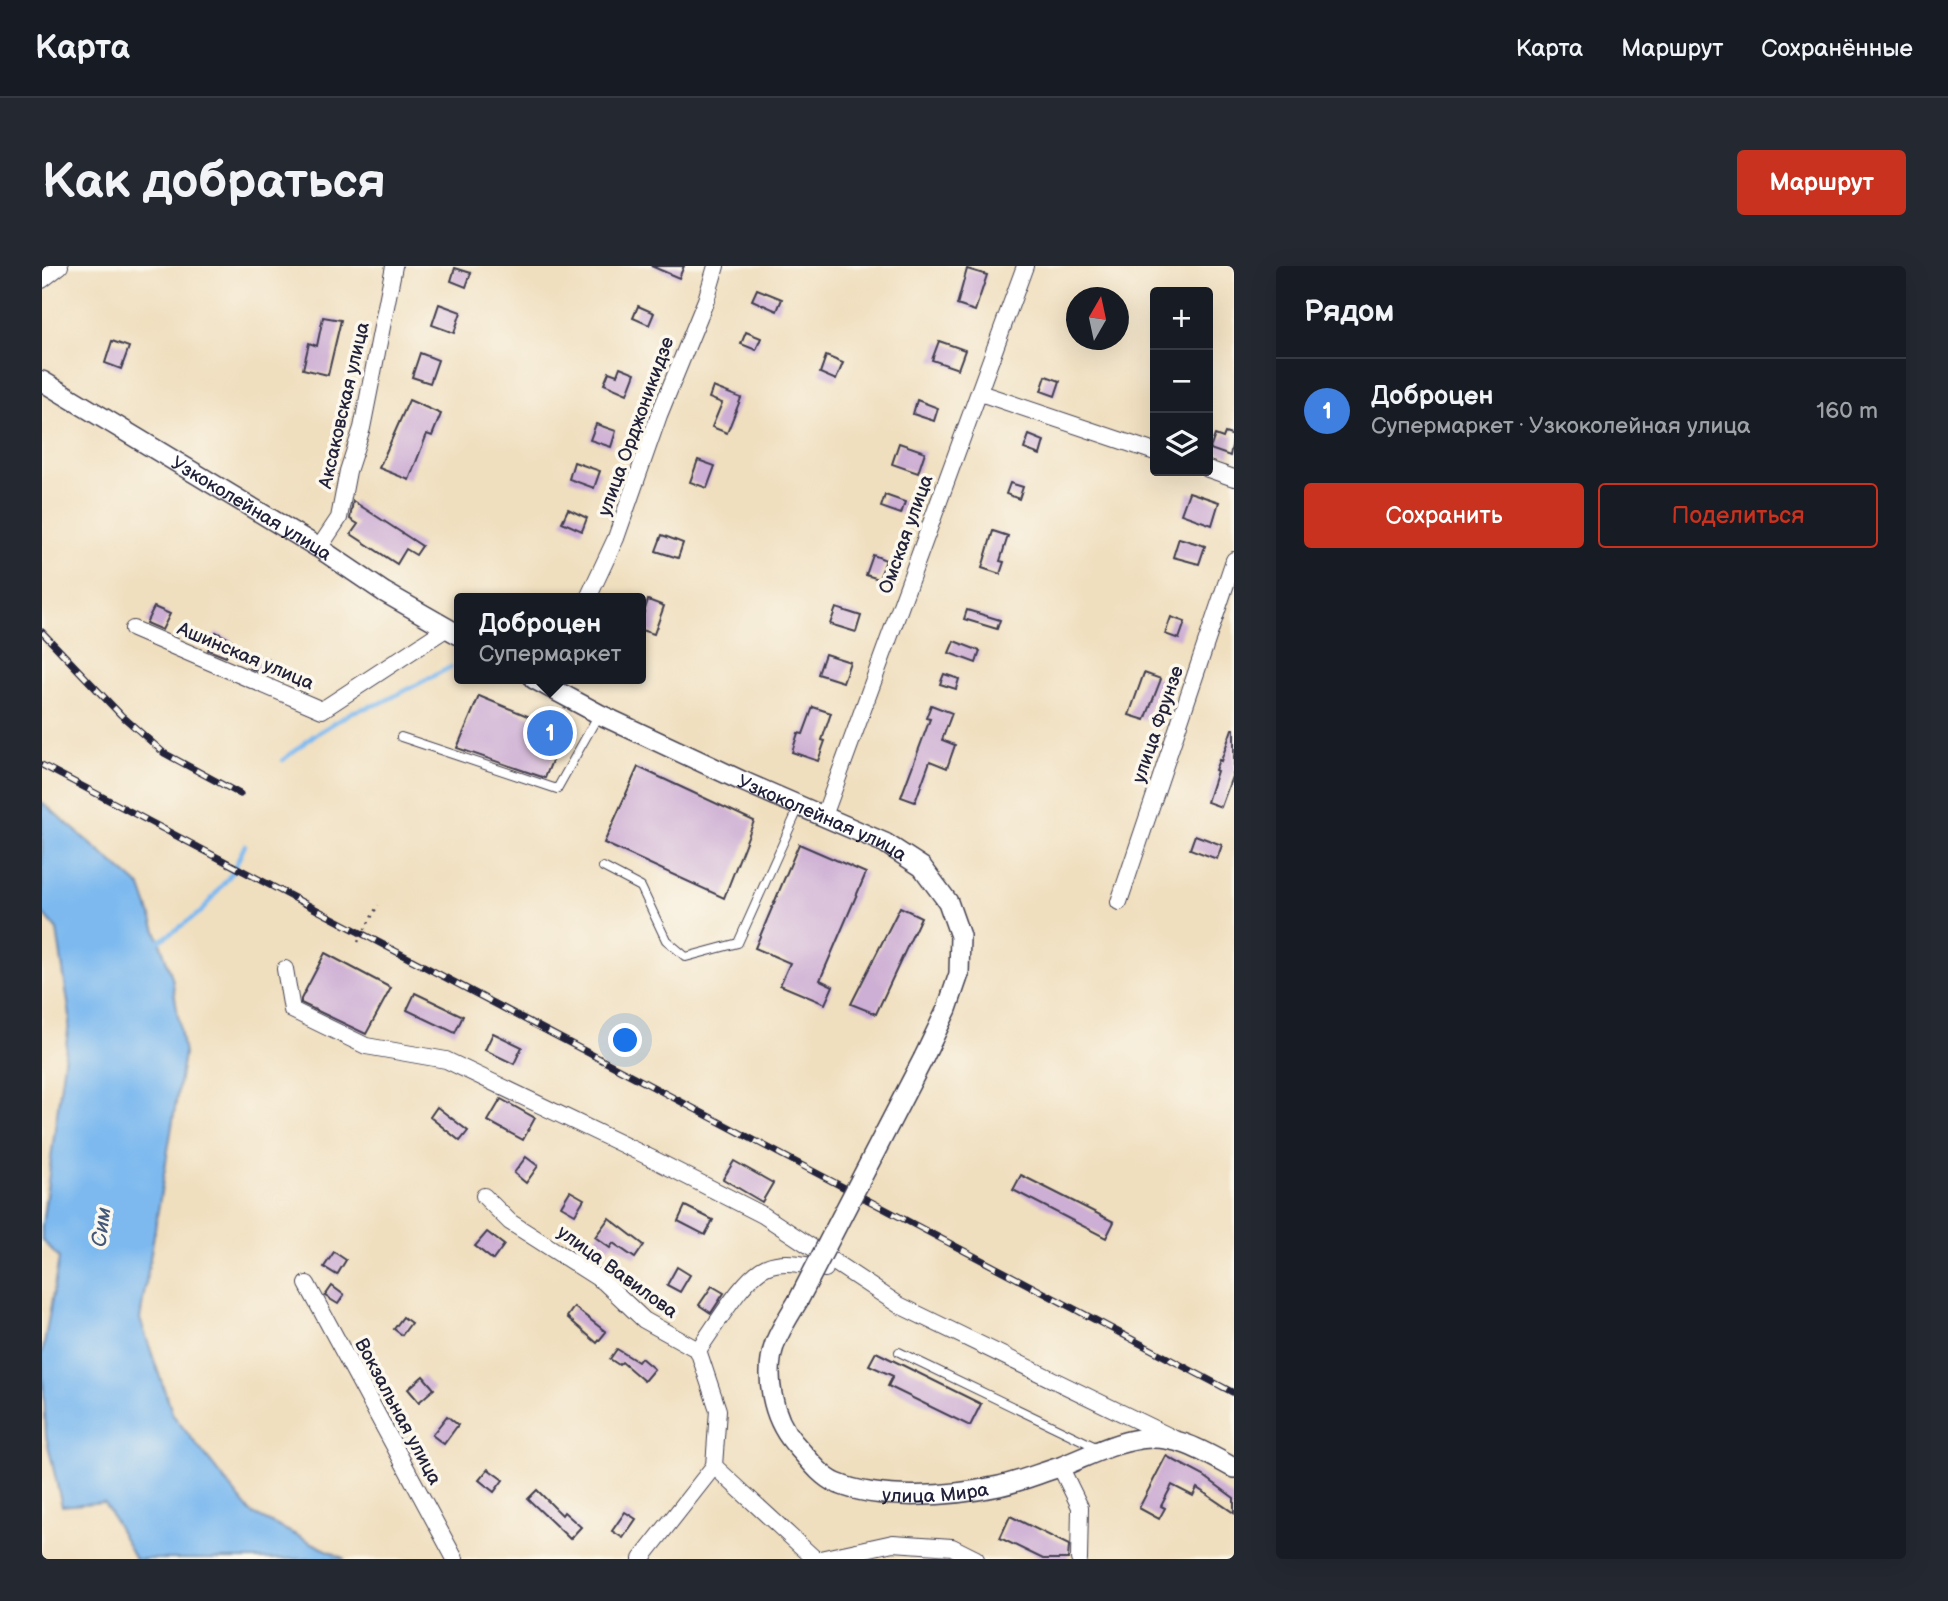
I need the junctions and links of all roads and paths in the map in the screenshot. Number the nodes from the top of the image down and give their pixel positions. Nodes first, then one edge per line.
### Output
1 (60, 266) edge
2 (394, 266) edge
3 (716, 266) edge
4 (1025, 266) edge
5 (42, 281) edge
6 (42, 381) edge
7 (980, 393) junction
8 (1150, 450) edge
9 (1213, 472) edge
10 (1234, 478) edge
11 (319, 548) junction
12 (1234, 560) edge
13 (590, 593) edge
14 (133, 629) dead end
15 (453, 632) edge
16 (549, 684) edge
17 (599, 714) junction
18 (401, 737) dead end
19 (800, 805) junction
20 (824, 816) junction
21 (603, 867) dead end
22 (1119, 902) dead end
23 (378, 905) dead end
24 (358, 942) dead end
25 (285, 969) dead end
26 (484, 1196) dead end
27 (851, 1273) junction
28 (307, 1284) dead end
29 (798, 1301) joint
30 (698, 1350) junction
31 (899, 1352) dead end
32 (1176, 1440) junction
33 (1104, 1450) junction
34 (714, 1466) junction
35 (1060, 1466) junction
36 (1234, 1468) edge
37 (455, 1559) edge
38 (641, 1559) edge
39 (818, 1559) edge
40 (976, 1559) edge
41 (1079, 1559) edge

1 - 5 street
2 - 11 street, Аксаковская улица
3 - 13 street, улица Орджоникидзе
4 - 7 street, Омская улица
6 - 11 street, Узкоколейная улица
7 - 8 street
7 - 20 street, Омская улица
9 - 10 street
11 - 15 street, Узкоколейная улица
12 - 22 street, улица Фрунзе
14 - 15 street, Ашинская улица
16 - 17 street, Узкоколейная улица
17 - 18 lane
17 - 19 street, Узкоколейная улица
19 - 20 street, Узкоколейная улица
19 - 21 lane
20 - 29 street, Узкоколейная улица, bridge
23 - 24 path
25 - 27 street
26 - 30 street, улица Вавилова
27 - 30 street
27 - 32 street
28 - 37 street, Вокзальная улица
29 - 35 street, улица Мира
30 - 34 street
31 - 33 lane
32 - 33 street, улица Мира
32 - 36 street, улица Мира
33 - 35 street, улица Мира
34 - 38 street
34 - 39 street
35 - 41 street
39 - 40 street

